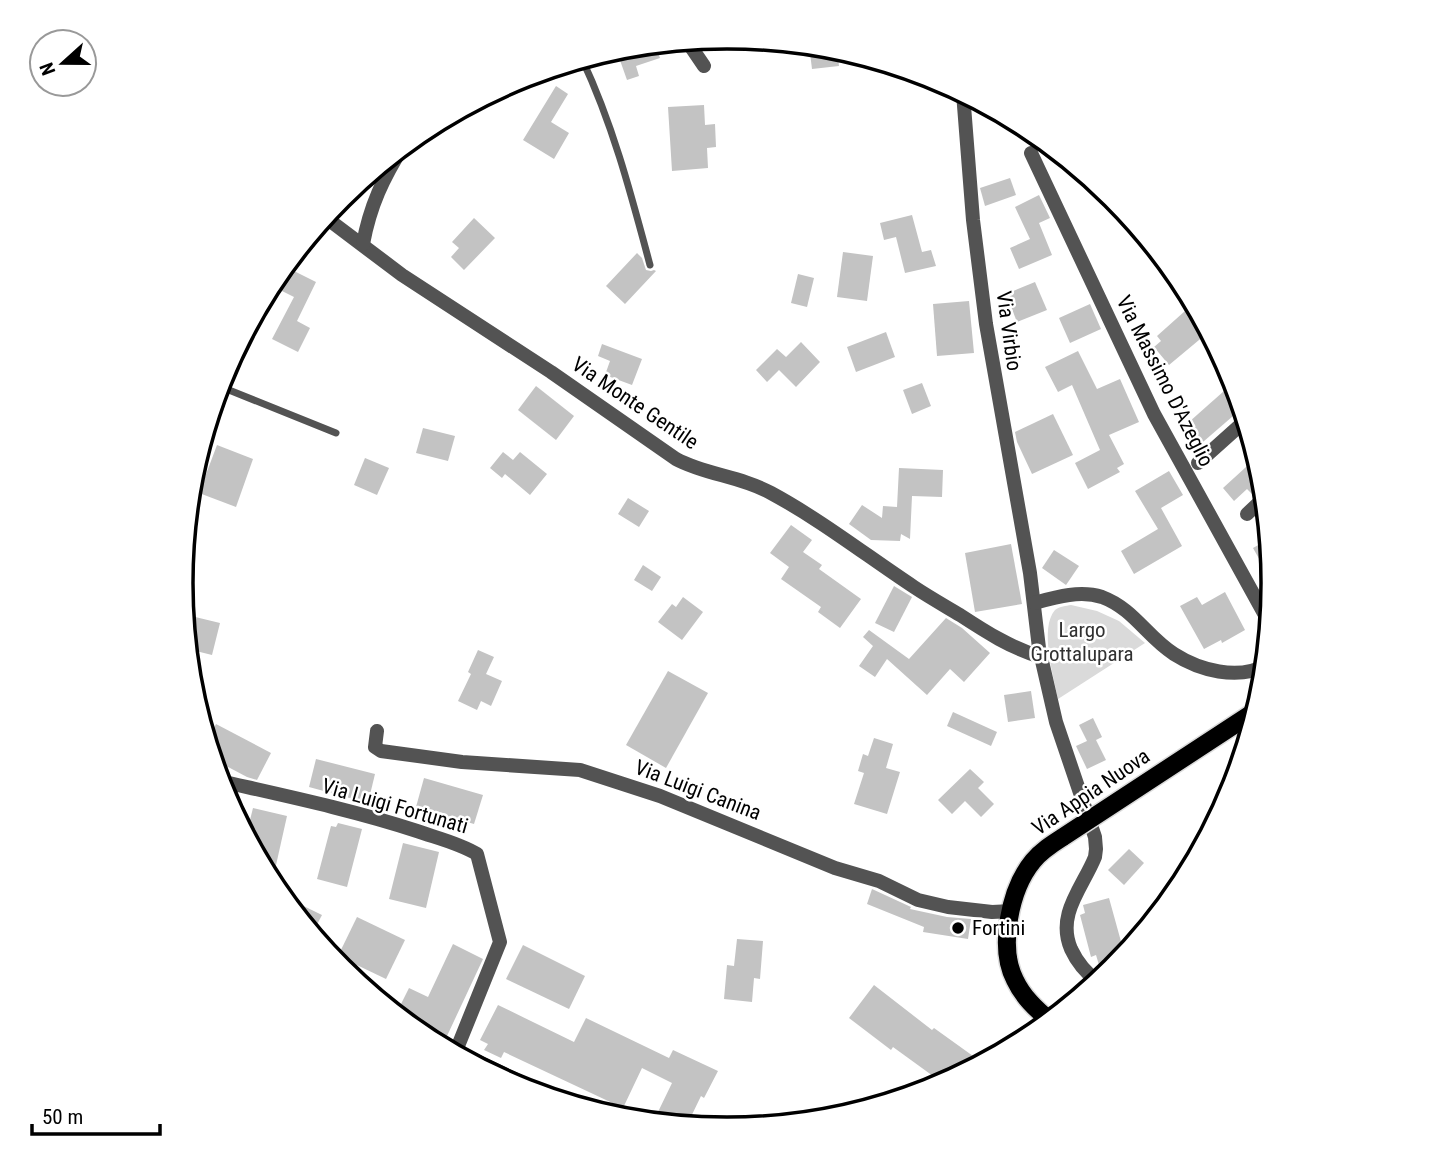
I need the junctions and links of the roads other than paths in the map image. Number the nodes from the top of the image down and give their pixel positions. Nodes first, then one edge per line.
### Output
1 (693, 50) edge
2 (704, 66) dead end
3 (586, 68) edge
4 (964, 104) edge
5 (1031, 153) dead end
6 (389, 170) edge
7 (333, 223) edge
8 (363, 244) junction
9 (650, 265) dead end
10 (230, 390) edge
11 (1238, 427) edge
12 (336, 433) dead end
13 (1198, 463) dead end
14 (1256, 506) edge
15 (1247, 514) dead end
16 (1034, 603) junction
17 (1261, 607) edge
18 (1041, 657) junction
19 (1254, 670) edge
20 (1244, 719) edge
21 (377, 731) dead end
22 (233, 784) edge
23 (1012, 911) junction
24 (1090, 975) edge
25 (1043, 1014) edge
26 (459, 1044) edge

1 - 2 street
3 - 9 lane
4 - 16 street, Via Virbio
5 - 17 street, Via Massimo D'Azeglio
6 - 8 street
7 - 8 street, Via Monte Gentile
8 - 18 street, Via Monte Gentile
10 - 12 lane
11 - 13 street
14 - 15 street
16 - 18 street
16 - 19 street
18 - 24 street
20 - 23 main road, Via Appia Nuova, bridge
21 - 23 street, Via Luigi Canina
22 - 26 street, Via Luigi Fortunati
23 - 25 main road, Via Appia Nuova

